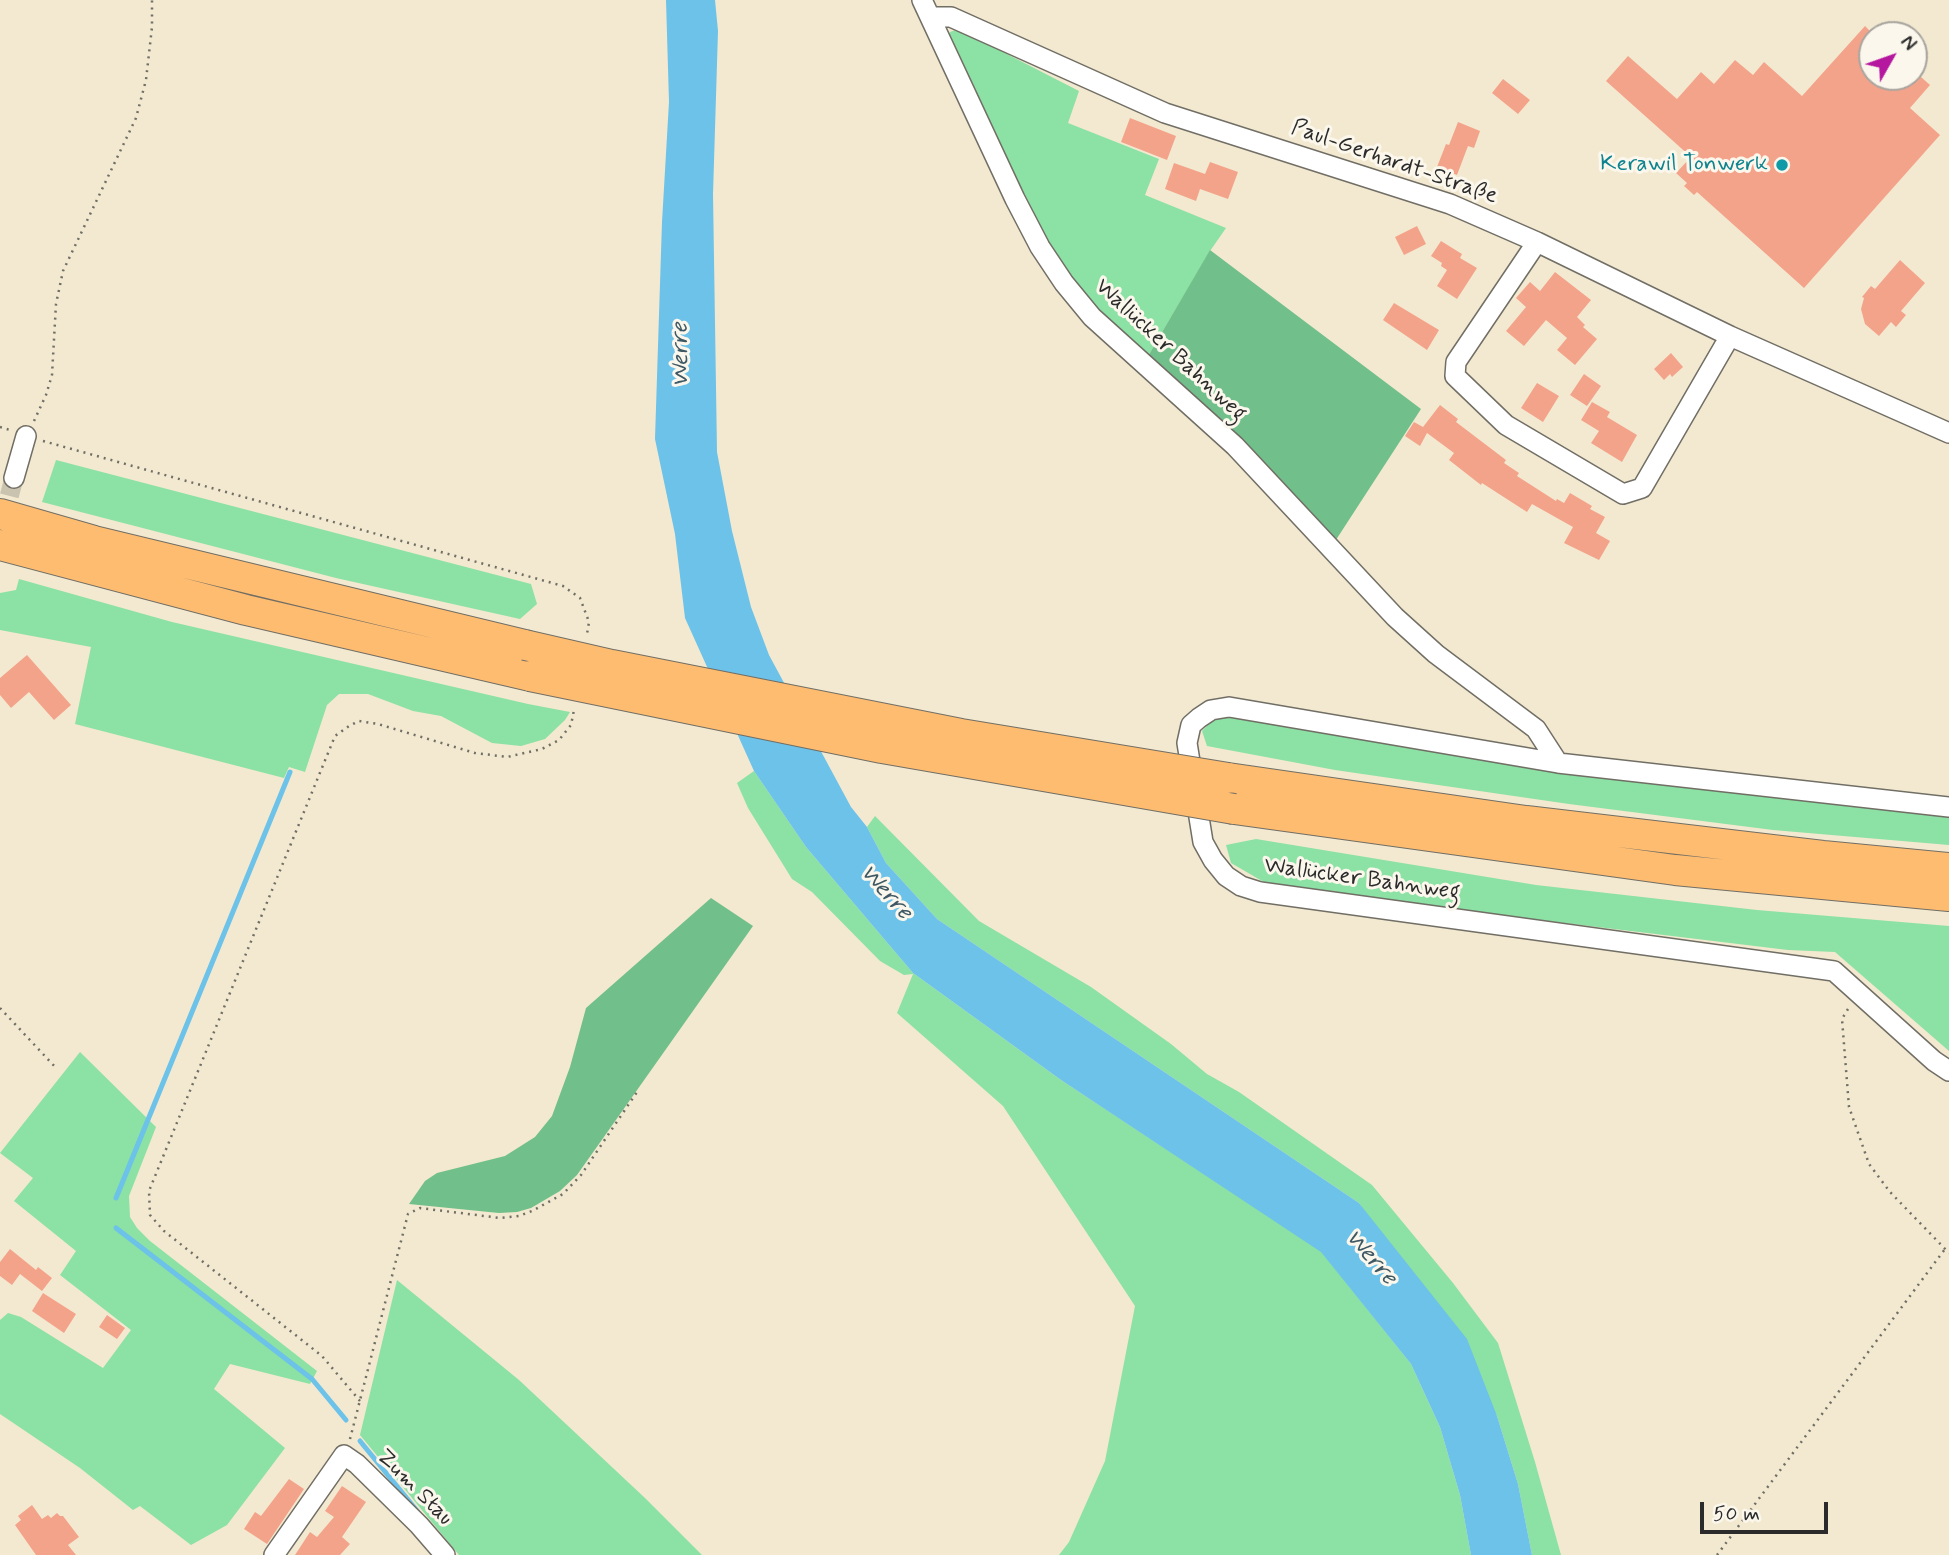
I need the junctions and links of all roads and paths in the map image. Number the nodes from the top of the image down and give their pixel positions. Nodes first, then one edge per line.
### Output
1 (152, 0) edge
2 (926, 8) edge
3 (1537, 242) junction
4 (1730, 336) junction
5 (0, 427) edge
6 (1949, 433) edge
7 (26, 436) junction
8 (15, 478) tunnel mouth
9 (0, 514) edge
10 (0, 545) edge
11 (587, 635) dead end
12 (576, 700) dead end
13 (1558, 763) junction
14 (1949, 807) edge
15 (1949, 868) edge
16 (1949, 896) edge
17 (1857, 991) junction
18 (0, 1008) edge
19 (57, 1069) dead end
20 (1949, 1071) edge
21 (637, 1091) dead end
22 (1945, 1249) junction
23 (1949, 1253) edge
24 (360, 1401) junction
25 (344, 1455) junction
26 (274, 1555) edge
27 (445, 1555) edge
28 (1717, 1555) edge

1 - 7 path
2 - 3 street, Paul-Gerhardt-Straße
2 - 13 street, Wallücker Bahnweg
3 - 4 street, Paul-Gerhardt-Straße
3 - 4 street
4 - 6 street, Paul-Gerhardt-Straße
5 - 7 path
7 - 8 street
7 - 11 path
9 - 15 highway, bridge
10 - 16 highway, bridge
12 - 24 path
13 - 14 street, Wallücker Bahnweg
13 - 17 street, Wallücker Bahnweg
17 - 20 street, Wallücker Bahnweg
17 - 22 path
18 - 19 path
21 - 24 path
22 - 23 path
22 - 28 path
24 - 25 path
25 - 26 street, Zum Stau
25 - 27 street, Zum Stau

